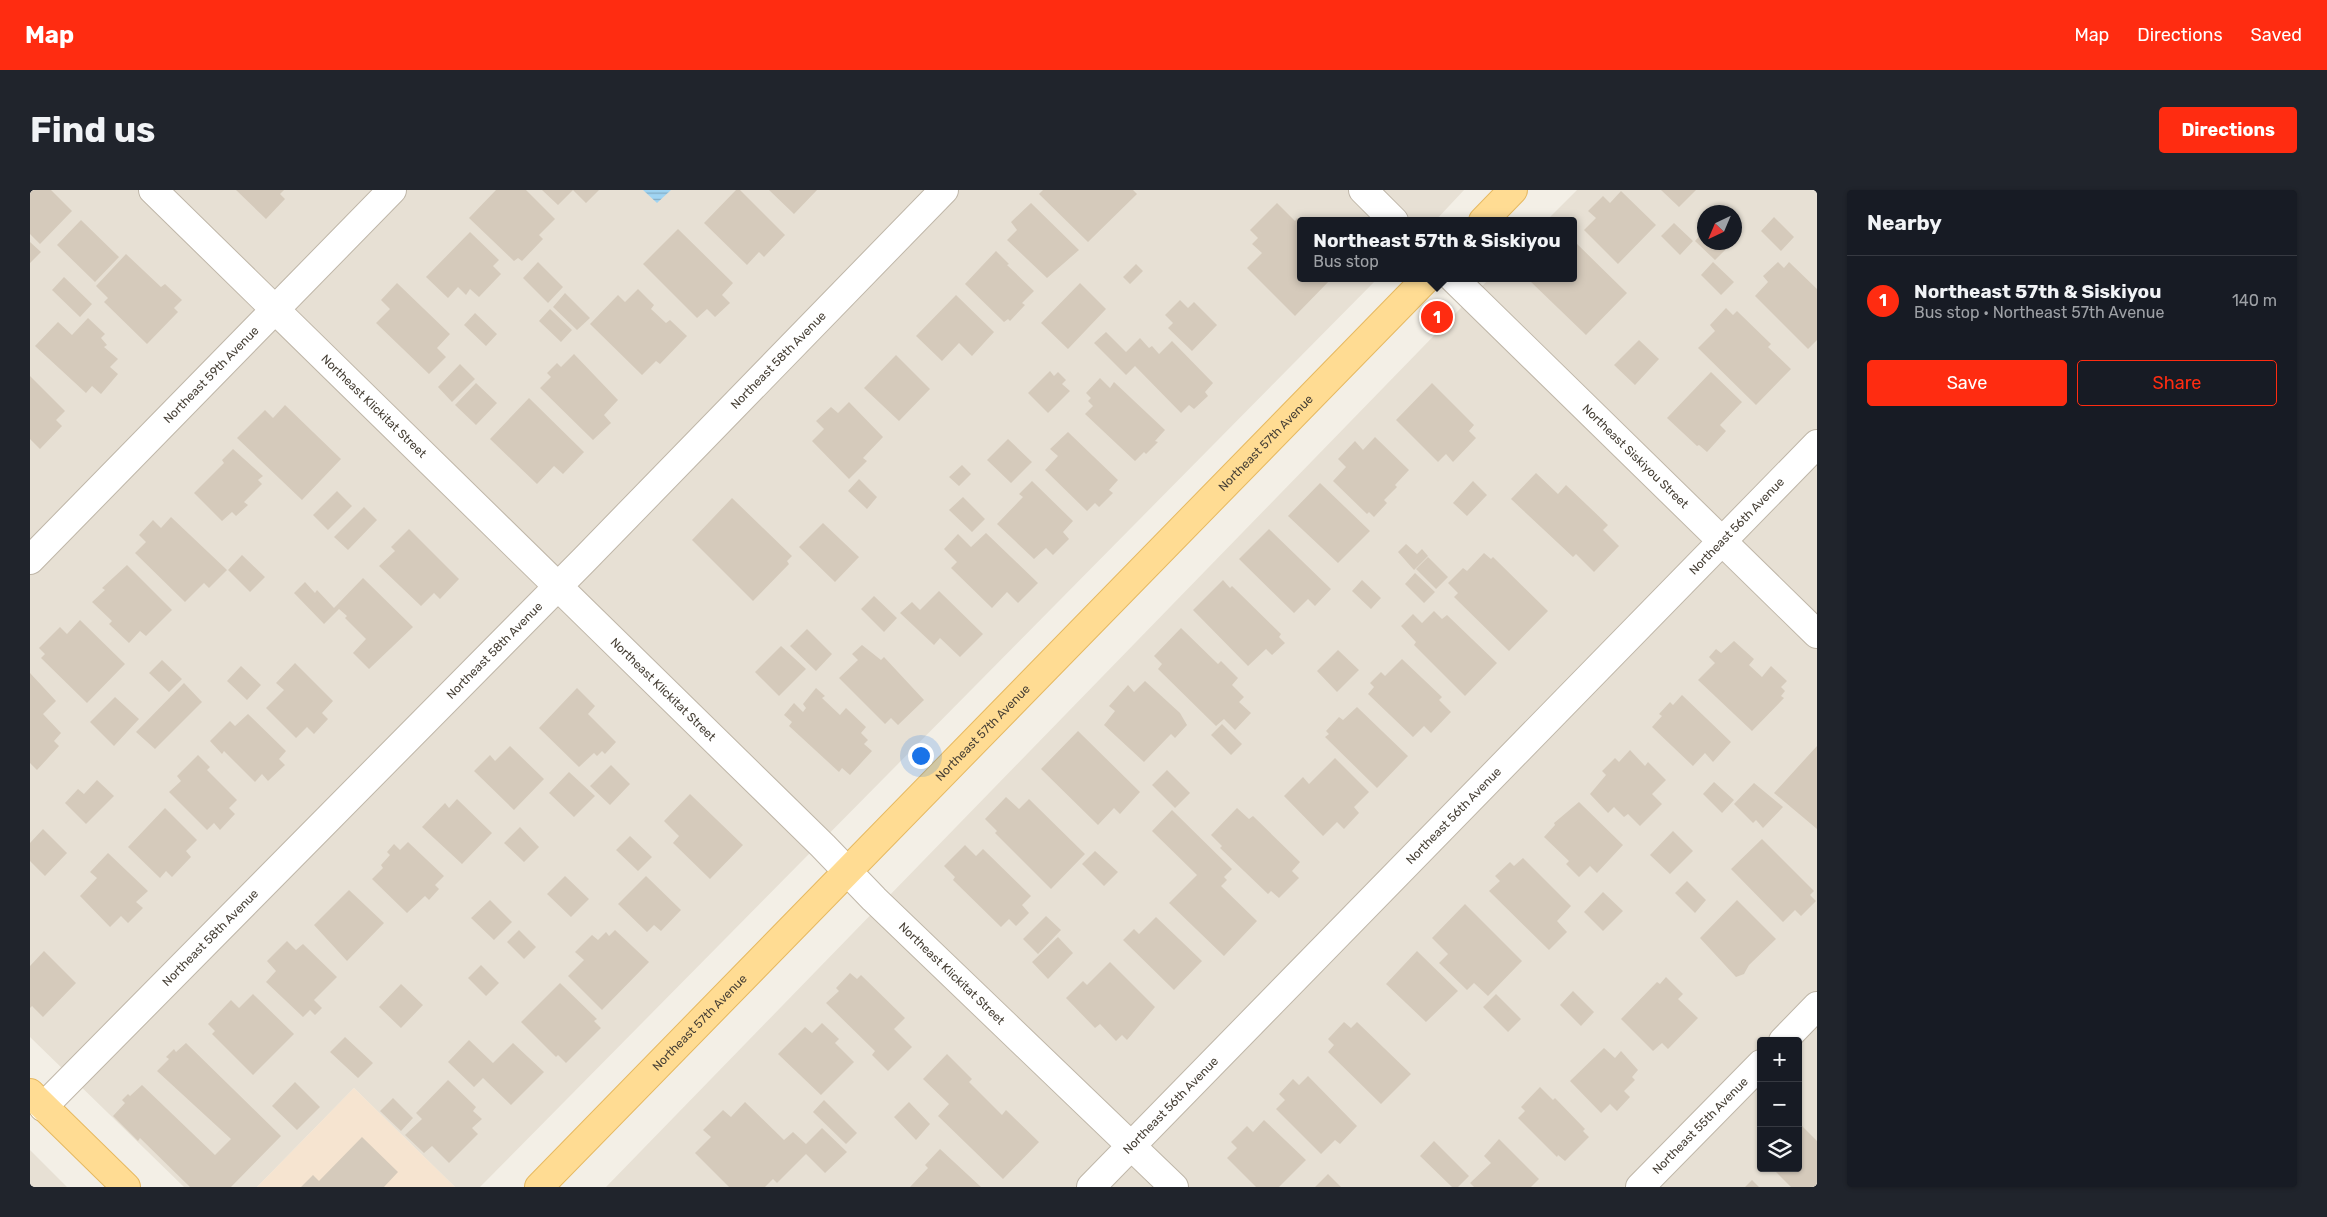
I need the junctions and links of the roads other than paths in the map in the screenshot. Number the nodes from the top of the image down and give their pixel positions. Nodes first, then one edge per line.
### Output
1 (154, 190) edge
2 (392, 190) edge
3 (944, 190) edge
4 (1363, 190) edge
5 (1513, 190) edge
6 (1390, 217) edge
7 (1487, 217) edge
8 (1423, 282) edge
9 (1457, 282) edge
10 (275, 310) junction
11 (1817, 444) edge
12 (1723, 541) junction
13 (30, 560) edge
14 (558, 586) junction
15 (1817, 634) edge
16 (847, 872) junction
17 (1817, 1006) edge
18 (1787, 1037) edge
19 (1757, 1068) edge
20 (37, 1100) edge
21 (1132, 1145) junction
22 (126, 1187) edge
23 (539, 1187) edge
24 (1091, 1187) edge
25 (1174, 1187) edge
26 (1640, 1187) edge

1 - 10 street, Northeast Klickitat Street
2 - 10 street, Northeast 59th Avenue
3 - 14 street, Northeast 58th Avenue
4 - 6 street
5 - 7 main road
8 - 16 main road, Northeast 57th Avenue
9 - 12 street, Northeast Siskiyou Street
10 - 13 street, Northeast 59th Avenue
10 - 14 street, Northeast Klickitat Street
11 - 12 street, Northeast 56th Avenue
12 - 15 street, Northeast Siskiyou Street
12 - 21 street, Northeast 56th Avenue
14 - 16 street, Northeast Klickitat Street
14 - 20 street, Northeast 58th Avenue
16 - 21 street, Northeast Klickitat Street
16 - 23 main road, Northeast 57th Avenue
17 - 18 street
19 - 26 street, Northeast 55th Avenue
20 - 22 main road
21 - 24 street, Northeast 56th Avenue
21 - 25 street, Northeast Klickitat Street

